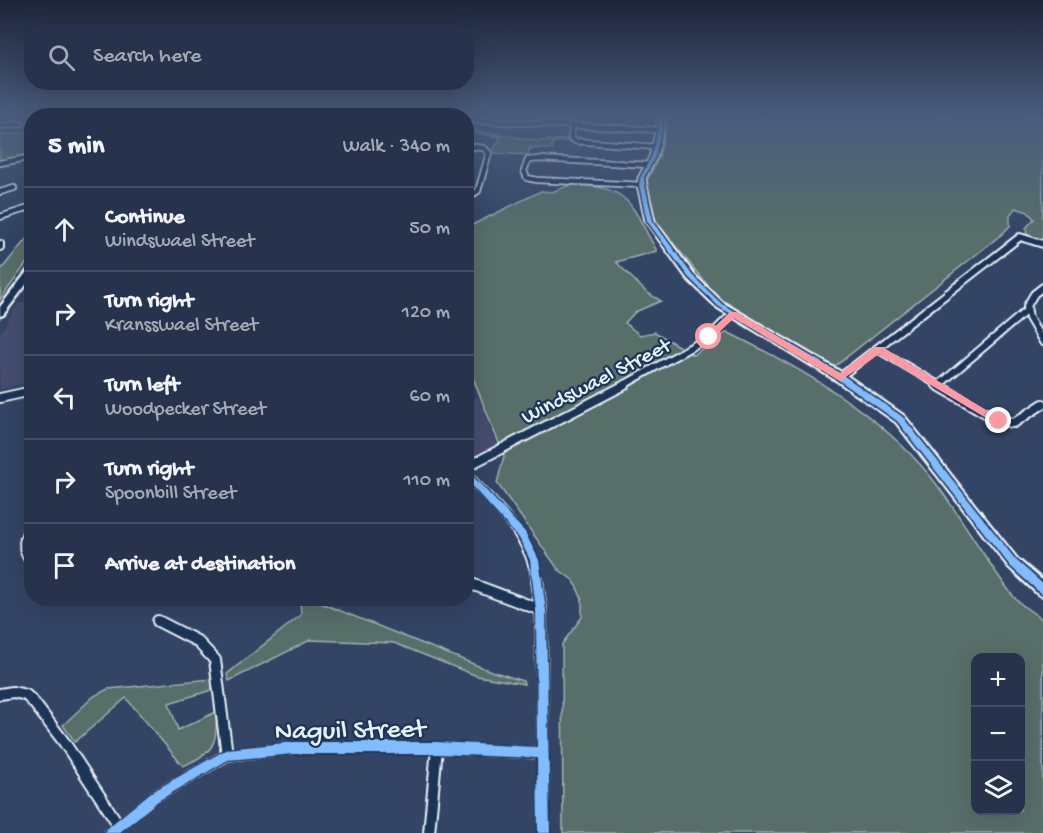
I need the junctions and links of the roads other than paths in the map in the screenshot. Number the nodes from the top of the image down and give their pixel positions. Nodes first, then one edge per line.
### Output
1 (488, 156) edge
2 (653, 156) edge
3 (24, 158) edge
4 (0, 163) edge
5 (650, 165) junction
6 (642, 185) junction
7 (14, 188) dead end
8 (0, 192) edge
9 (474, 194) edge
10 (24, 209) edge
11 (0, 216) edge
12 (1043, 244) edge
13 (24, 282) edge
14 (1043, 287) edge
15 (1026, 311) junction
16 (0, 313) edge
17 (733, 314) junction
18 (1043, 342) edge
19 (879, 350) junction
20 (840, 377) junction
21 (939, 385) junction
22 (24, 393) edge
23 (0, 398) edge
24 (1043, 404) edge
25 (474, 463) edge
26 (474, 482) edge
27 (24, 541) edge
28 (24, 556) edge
29 (474, 585) edge
30 (1043, 590) edge
31 (541, 610) junction
32 (159, 621) dead end
33 (0, 694) edge
34 (437, 748) junction
35 (543, 753) junction
36 (227, 755) junction
37 (118, 824) junction
38 (110, 833) edge
39 (429, 833) edge
40 (544, 833) edge

1 - 9 street
2 - 5 street
3 - 4 street
5 - 6 street
5 - 6 street
6 - 17 street
7 - 8 street
10 - 11 street
12 - 19 street
13 - 16 street
14 - 15 street
15 - 18 street
15 - 21 street
17 - 20 street
17 - 25 street, Windswael Street
19 - 20 street
19 - 21 street
20 - 30 street
21 - 24 street
22 - 23 street
26 - 31 street
27 - 28 street
29 - 31 street
31 - 35 street
32 - 36 street
33 - 37 street
34 - 35 street, Naguil Street
34 - 36 street, Naguil Street
34 - 39 street
35 - 40 street
36 - 37 street, Naguil Street
37 - 38 street, Naguil Street

